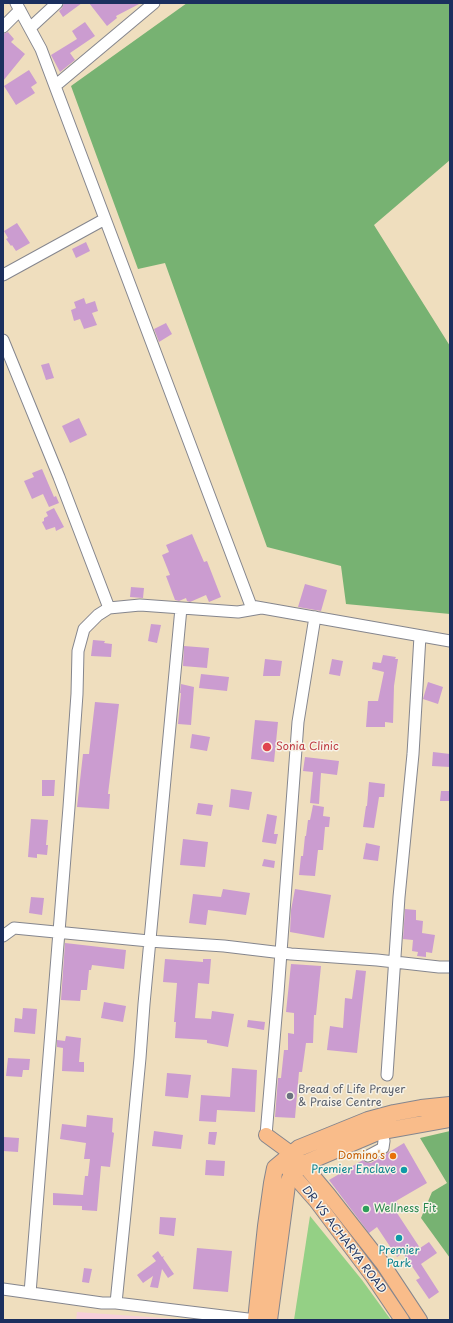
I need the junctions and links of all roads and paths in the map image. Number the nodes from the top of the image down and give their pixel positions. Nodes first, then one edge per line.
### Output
1 (57, 3) edge
2 (154, 3) edge
3 (18, 6) edge
4 (3, 27) edge
5 (30, 28) junction
6 (55, 86) junction
7 (105, 219) junction
8 (3, 275) edge
9 (3, 340) edge
10 (109, 608) junction
11 (181, 608) junction
12 (261, 608) junction
13 (315, 617) junction
14 (420, 636) junction
15 (450, 641) edge
16 (58, 932) junction
17 (3, 936) edge
18 (150, 941) junction
19 (281, 953) junction
20 (395, 962) junction
21 (450, 967) edge
22 (387, 1076) dead end
23 (450, 1105) edge
24 (450, 1119) edge
25 (382, 1131) junction
26 (266, 1135) joint
27 (368, 1156) dead end
28 (292, 1164) junction
29 (3, 1289) edge
30 (30, 1293) junction
31 (116, 1303) junction
32 (256, 1320) edge
33 (269, 1320) edge
34 (402, 1320) edge
35 (420, 1320) edge

1 - 5 street
2 - 6 street
3 - 4 street
3 - 5 street
5 - 6 street
6 - 7 street
7 - 8 street
7 - 12 street
9 - 10 street
10 - 11 street
10 - 16 street
11 - 12 street
11 - 18 street
12 - 13 street
13 - 14 street
13 - 19 street
14 - 15 street
14 - 20 street
16 - 17 street
16 - 18 street
16 - 30 street
18 - 19 street
18 - 31 street
19 - 20 street
19 - 26 street
20 - 21 street
20 - 22 street
23 - 28 highway
24 - 25 highway
25 - 27 street
25 - 28 highway
26 - 28 main road
28 - 32 highway
28 - 33 highway
28 - 34 main road, DR VS ACHARYA ROAD
28 - 35 main road, DR VS ACHARYA ROAD
29 - 30 street
30 - 31 street
31 - 32 street

